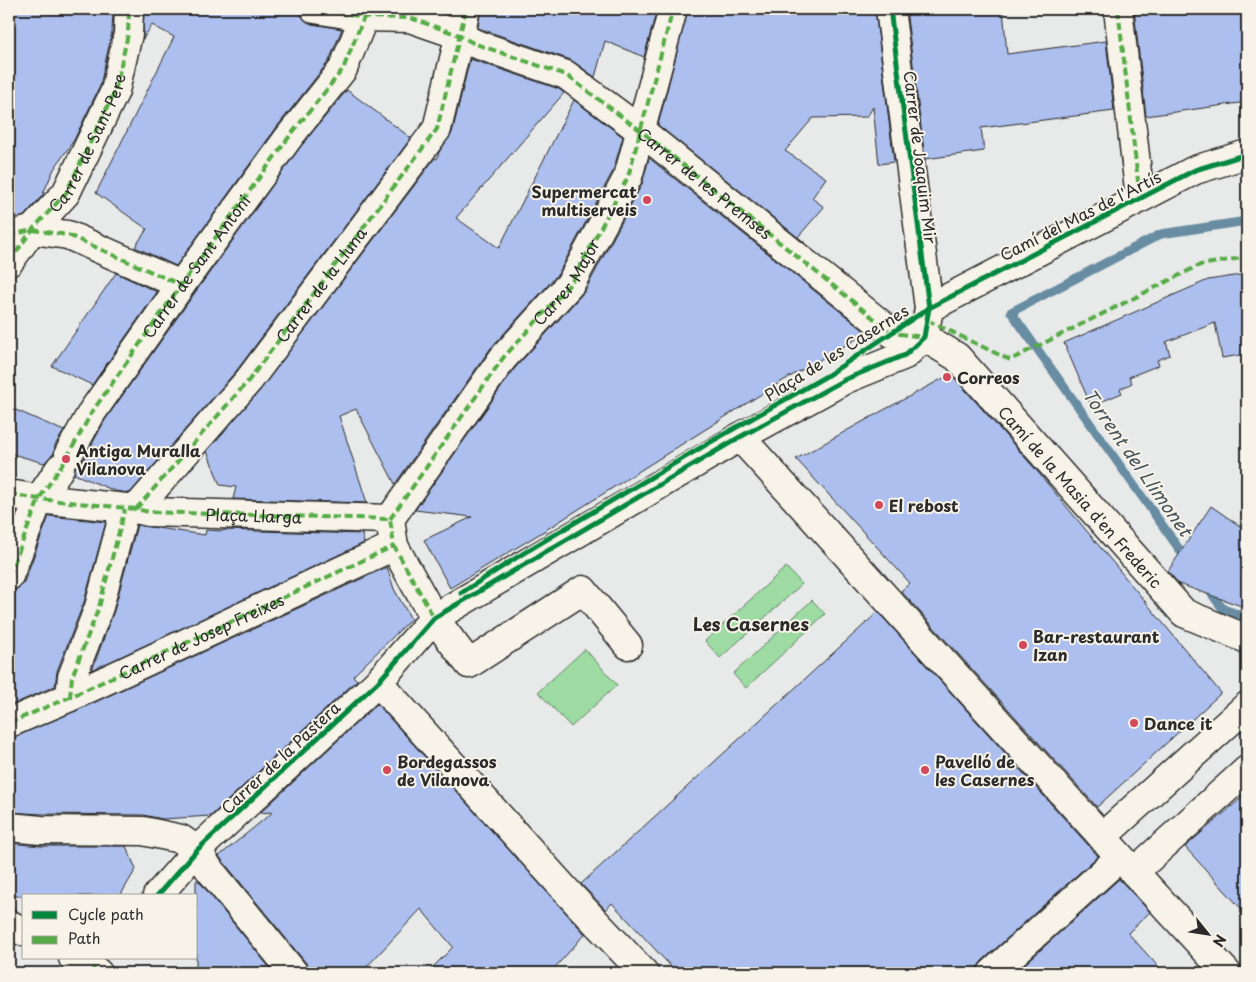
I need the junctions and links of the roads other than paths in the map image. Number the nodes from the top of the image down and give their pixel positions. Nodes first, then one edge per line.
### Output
1 (129, 9) edge
2 (315, 9) edge
3 (466, 9) edge
4 (673, 9) edge
5 (890, 9) edge
6 (1118, 9) edge
7 (365, 13) edge
8 (466, 39) junction
9 (641, 131) junction
10 (1247, 154) edge
11 (1140, 198) junction
12 (20, 231) edge
13 (9, 262) edge
14 (181, 286) junction
15 (929, 308) junction
16 (924, 337) junction
17 (740, 436) junction
18 (9, 494) edge
19 (38, 499) junction
20 (130, 509) junction
21 (390, 519) junction
22 (394, 546) junction
23 (9, 576) edge
24 (434, 618) junction
25 (1247, 638) edge
26 (628, 645) dead end
27 (378, 682) junction
28 (70, 697) junction
29 (1247, 706) edge
30 (9, 723) edge
31 (1247, 770) edge
32 (9, 828) edge
33 (1102, 837) junction
34 (198, 850) junction
35 (1127, 864) junction
36 (159, 894) edge
37 (9, 924) edge
38 (22, 931) edge
39 (294, 973) edge
40 (644, 973) edge
41 (992, 973) edge
42 (1227, 973) edge

1 - 12 street, Carrer de Sant Pere
2 - 7 street, Carrer de les Premses
3 - 8 street, Carrer de la Lluna
4 - 9 street, Carrer Major
5 - 15 street, Carrer de Joaquim Mir
6 - 11 street
7 - 8 street, Carrer de les Premses
7 - 14 street, Carrer de Sant Antoni
8 - 9 street, Carrer de les Premses
8 - 20 street, Carrer de la Lluna
9 - 16 street, Carrer de les Premses
9 - 21 street, Carrer Major
10 - 11 street, Camí del Mas de l'Artís
11 - 15 street, Camí del Mas de l'Artís
12 - 13 street, Carrer de Sant Pere
12 - 14 street
14 - 19 street, Carrer de Sant Antoni
15 - 16 street, Plaça de les Casernes
16 - 17 street, Plaça de les Casernes
16 - 25 street, Camí de la Masia d'en Frederic
17 - 24 street, Plaça de les Casernes
17 - 33 street
18 - 19 street, Plaça Llarga
19 - 20 street, Plaça Llarga
19 - 23 street, Carrer de Sant Antoni
20 - 21 street, Plaça Llarga
20 - 28 street
21 - 22 street
22 - 24 street
22 - 28 street, Carrer de Josep Freixes
24 - 26 street
24 - 27 street, Plaça de les Casernes
27 - 34 street, Carrer de la Pastera
27 - 40 street
28 - 30 street, Carrer de Josep Freixes
29 - 33 street
31 - 35 street
32 - 34 street
33 - 35 street
34 - 36 street, Carrer de la Pastera
34 - 39 street
35 - 41 street
35 - 42 street
37 - 38 street

